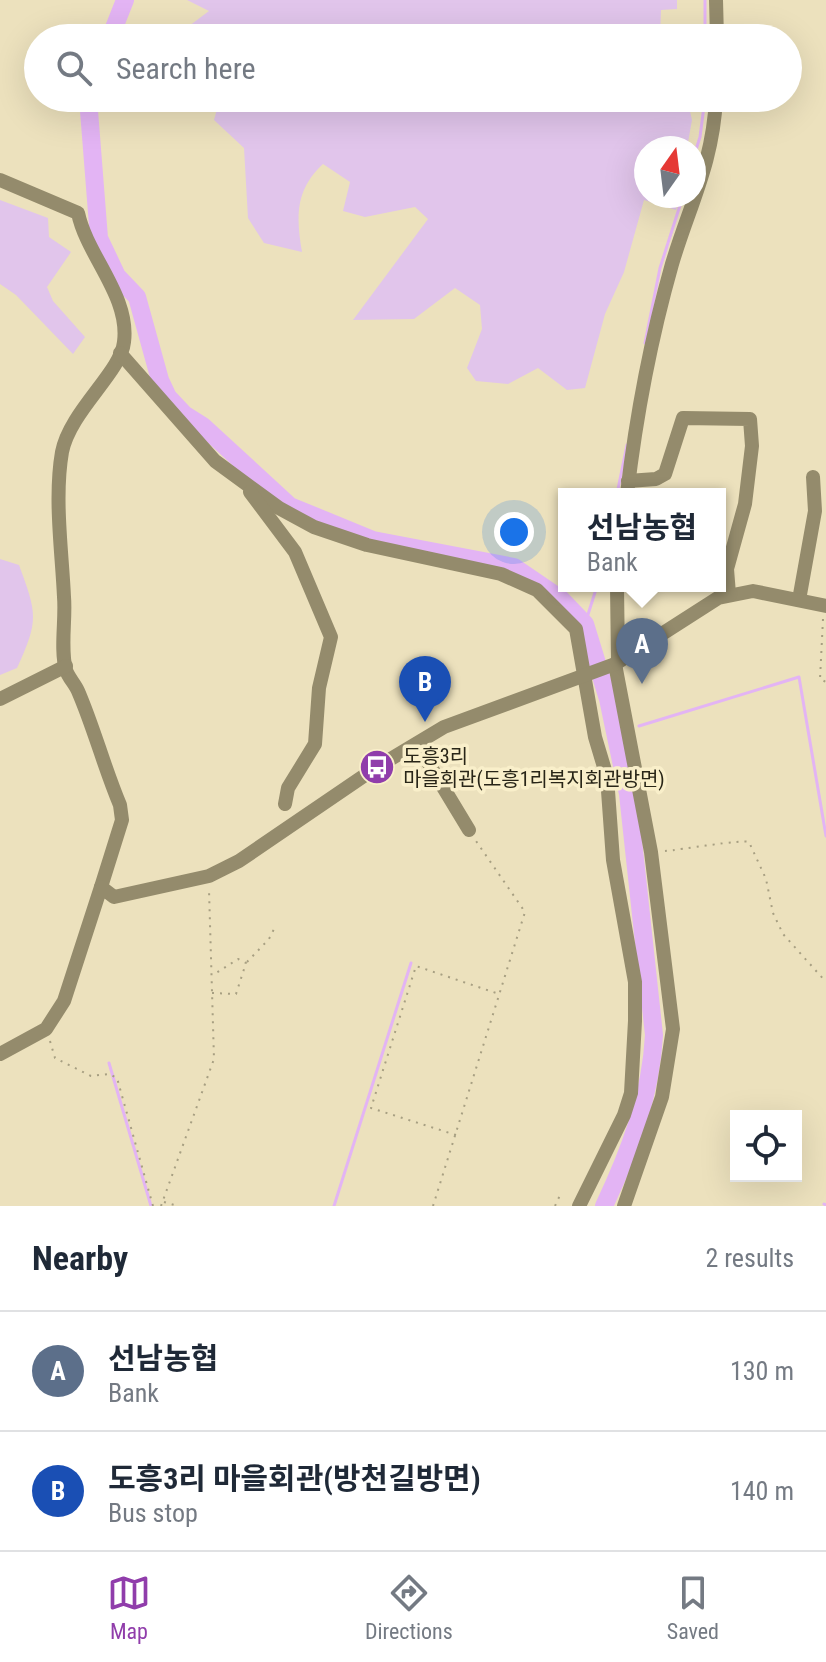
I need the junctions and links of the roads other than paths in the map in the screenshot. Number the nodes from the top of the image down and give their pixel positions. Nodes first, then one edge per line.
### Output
1 (716, 0) edge
2 (717, 24) edge
3 (715, 112) edge
4 (0, 180) edge
5 (120, 353) junction
6 (813, 477) dead end
7 (245, 485) junction
8 (628, 488) edge
9 (617, 592) edge
10 (729, 594) junction
11 (799, 600) junction
12 (825, 606) edge
13 (614, 664) junction
14 (66, 666) junction
15 (587, 675) junction
16 (0, 699) edge
17 (417, 744) junction
18 (285, 804) dead end
19 (469, 830) road end
20 (101, 887) junction
21 (0, 1054) edge
22 (579, 1206) edge
23 (624, 1206) edge

1 - 2 street
3 - 8 street
4 - 5 street
5 - 7 street
5 - 14 street
6 - 11 street
7 - 15 street
7 - 18 street
8 - 10 street
9 - 13 street
10 - 11 street
10 - 13 street
11 - 12 street
13 - 15 street
13 - 23 street
14 - 16 street
14 - 20 street
15 - 17 street
15 - 22 street
17 - 19 street
17 - 20 street
20 - 21 street

